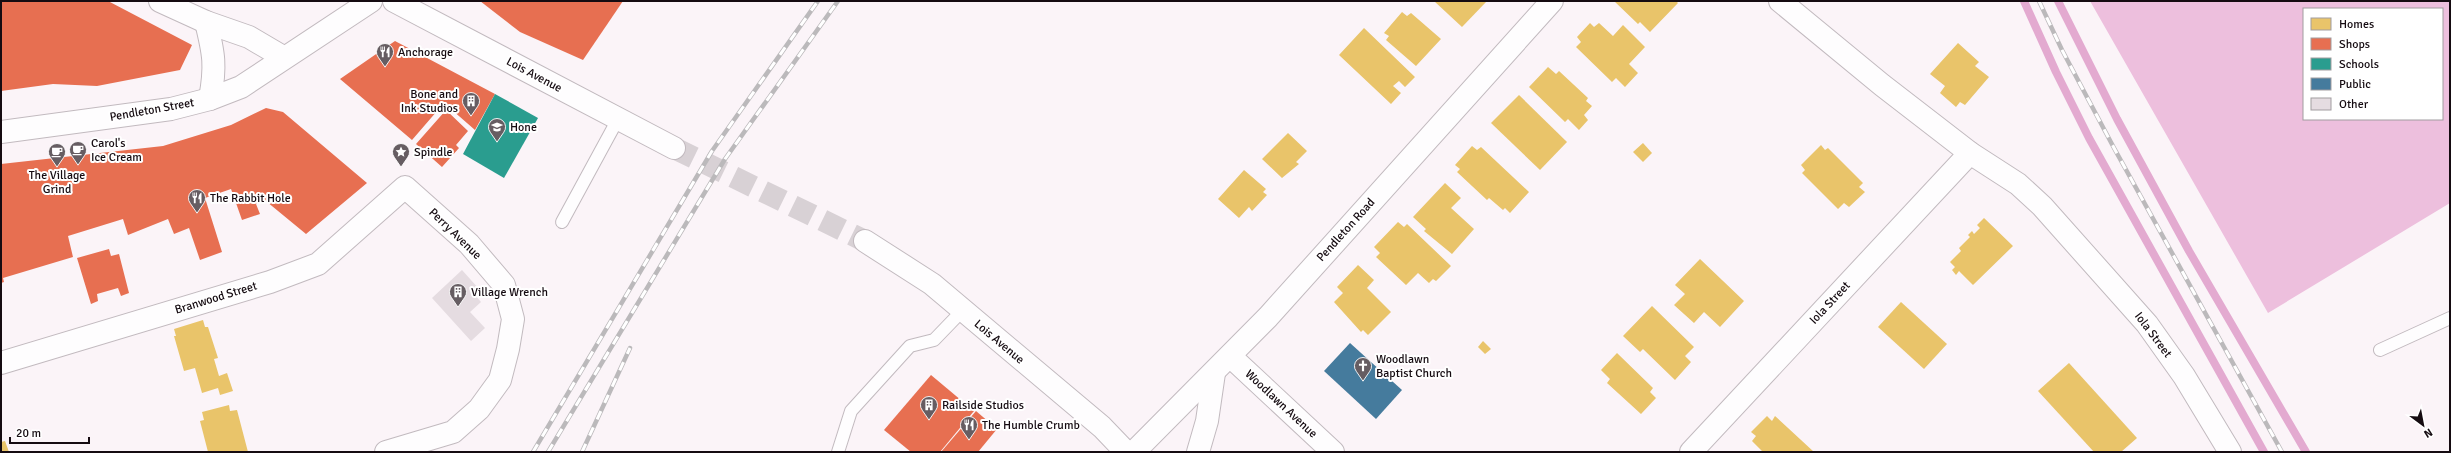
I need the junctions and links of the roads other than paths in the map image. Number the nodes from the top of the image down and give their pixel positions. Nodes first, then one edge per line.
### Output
1 (160, 1) edge
2 (371, 1) edge
3 (394, 1) edge
4 (1552, 1) edge
5 (1780, 1) edge
6 (206, 22) junction
7 (283, 57) junction
8 (210, 98) junction
9 (618, 119) junction
10 (1, 132) edge
11 (674, 148) tunnel mouth
12 (1970, 153) junction
13 (405, 187) joint
14 (562, 222) dead end
15 (865, 241) tunnel mouth
16 (962, 311) junction
17 (2450, 318) edge
18 (2380, 350) dead end
19 (1230, 356) junction
20 (1, 363) edge
21 (1214, 373) junction
22 (420, 446) edge
23 (386, 452) edge
24 (838, 452) edge
25 (1126, 452) edge
26 (1134, 452) edge
27 (1198, 452) edge
28 (1333, 452) edge
29 (1691, 452) edge
30 (2230, 452) edge

1 - 6 street
2 - 7 street, Pendleton Street
3 - 9 street, Lois Avenue
4 - 19 street, Pendleton Road
5 - 12 street, Iola Street
6 - 7 street
6 - 8 street
7 - 8 street, Pendleton Street
8 - 10 street, Pendleton Street
9 - 11 street, Lois Avenue
9 - 14 lane
12 - 29 street, Iola Street
12 - 30 street, Iola Street
13 - 20 street, Branwood Street
13 - 22 street, Perry Avenue
15 - 16 street, Lois Avenue
16 - 24 lane
16 - 25 street, Lois Avenue
17 - 18 lane
19 - 21 street, Pendleton Road
19 - 28 street, Woodlawn Avenue
21 - 26 street, Pendleton Road
21 - 27 street
22 - 23 street, Perry Avenue

